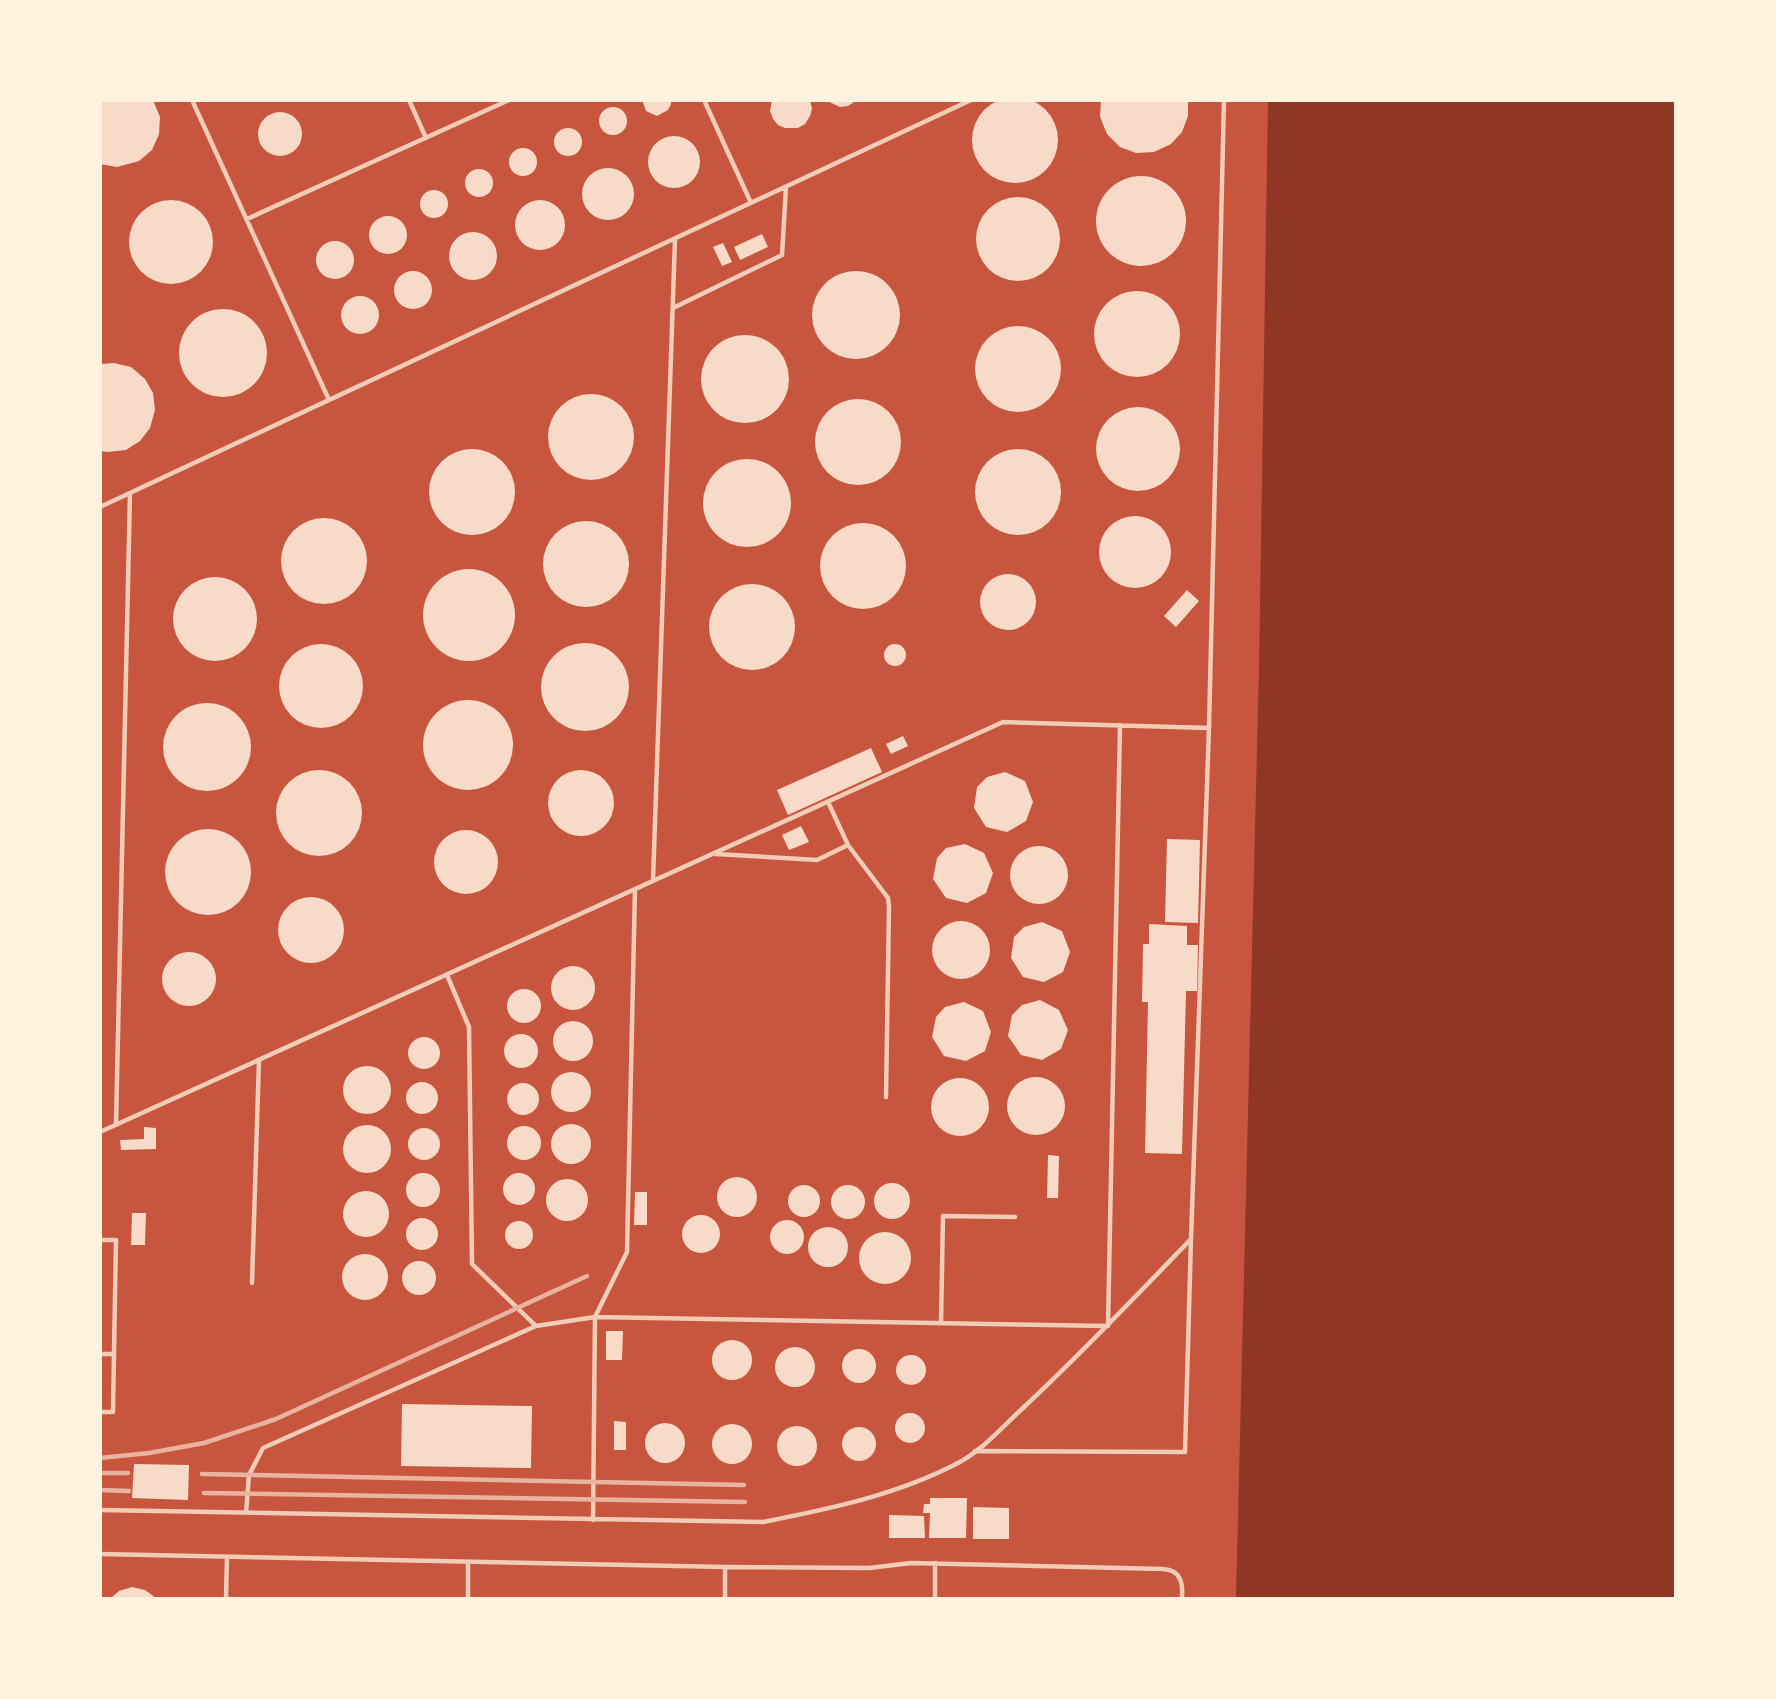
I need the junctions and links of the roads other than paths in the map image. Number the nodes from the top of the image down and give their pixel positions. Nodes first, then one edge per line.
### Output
1 (192, 100) edge
2 (409, 100) edge
3 (509, 100) edge
4 (704, 100) edge
5 (971, 100) edge
6 (1224, 100) edge
7 (426, 138) junction
8 (786, 187) junction
9 (751, 203) junction
10 (247, 219) junction
11 (675, 238) junction
12 (673, 308) junction
13 (329, 400) junction
14 (130, 493) junction
15 (100, 507) edge
16 (1120, 725) junction
17 (1209, 728) junction
18 (828, 802) junction
19 (848, 845) junction
20 (714, 854) junction
21 (653, 881) junction
22 (635, 889) junction
23 (447, 975) junction
24 (259, 1060) junction
25 (886, 1097) dead end
26 (116, 1125) junction
27 (100, 1132) edge
28 (1015, 1218) dead end
29 (1191, 1239) junction
30 (100, 1240) edge
31 (252, 1282) dead end
32 (595, 1317) junction
33 (941, 1323) junction
34 (536, 1326) junction
35 (1107, 1326) junction
36 (100, 1354) edge
37 (114, 1354) junction
38 (100, 1412) edge
39 (975, 1451) junction
40 (100, 1510) edge
41 (246, 1513) junction
42 (593, 1520) junction
43 (100, 1554) edge
44 (227, 1557) junction
45 (468, 1562) junction
46 (935, 1563) junction
47 (725, 1567) junction
48 (226, 1599) edge
49 (468, 1599) edge
50 (725, 1599) edge
51 (935, 1599) edge
52 (1182, 1599) edge

1 - 10 lane
2 - 7 lane
3 - 7 lane
4 - 9 lane
5 - 8 lane
6 - 17 lane
7 - 10 lane
8 - 9 lane
8 - 12 lane
9 - 11 lane
10 - 13 lane
11 - 12 lane
11 - 13 lane
12 - 21 lane
13 - 14 lane
14 - 15 lane
14 - 26 lane
16 - 17 lane
16 - 18 lane
16 - 35 lane
17 - 29 lane
18 - 19 lane
18 - 20 lane
19 - 20 lane
19 - 25 lane
20 - 21 lane
21 - 22 lane
22 - 23 lane
22 - 32 lane
23 - 24 lane
23 - 34 lane
24 - 26 lane
24 - 31 lane
26 - 27 lane
28 - 33 lane
29 - 35 lane
29 - 39 lane
30 - 37 lane
32 - 33 lane
32 - 34 lane
32 - 42 lane
33 - 35 lane
34 - 41 lane
35 - 39 lane
36 - 37 lane
37 - 38 lane
39 - 42 lane
40 - 41 lane
41 - 42 lane
43 - 44 lane
44 - 45 lane
44 - 48 lane
45 - 47 lane
45 - 49 lane
46 - 47 lane
46 - 51 lane
46 - 52 lane
47 - 50 lane

